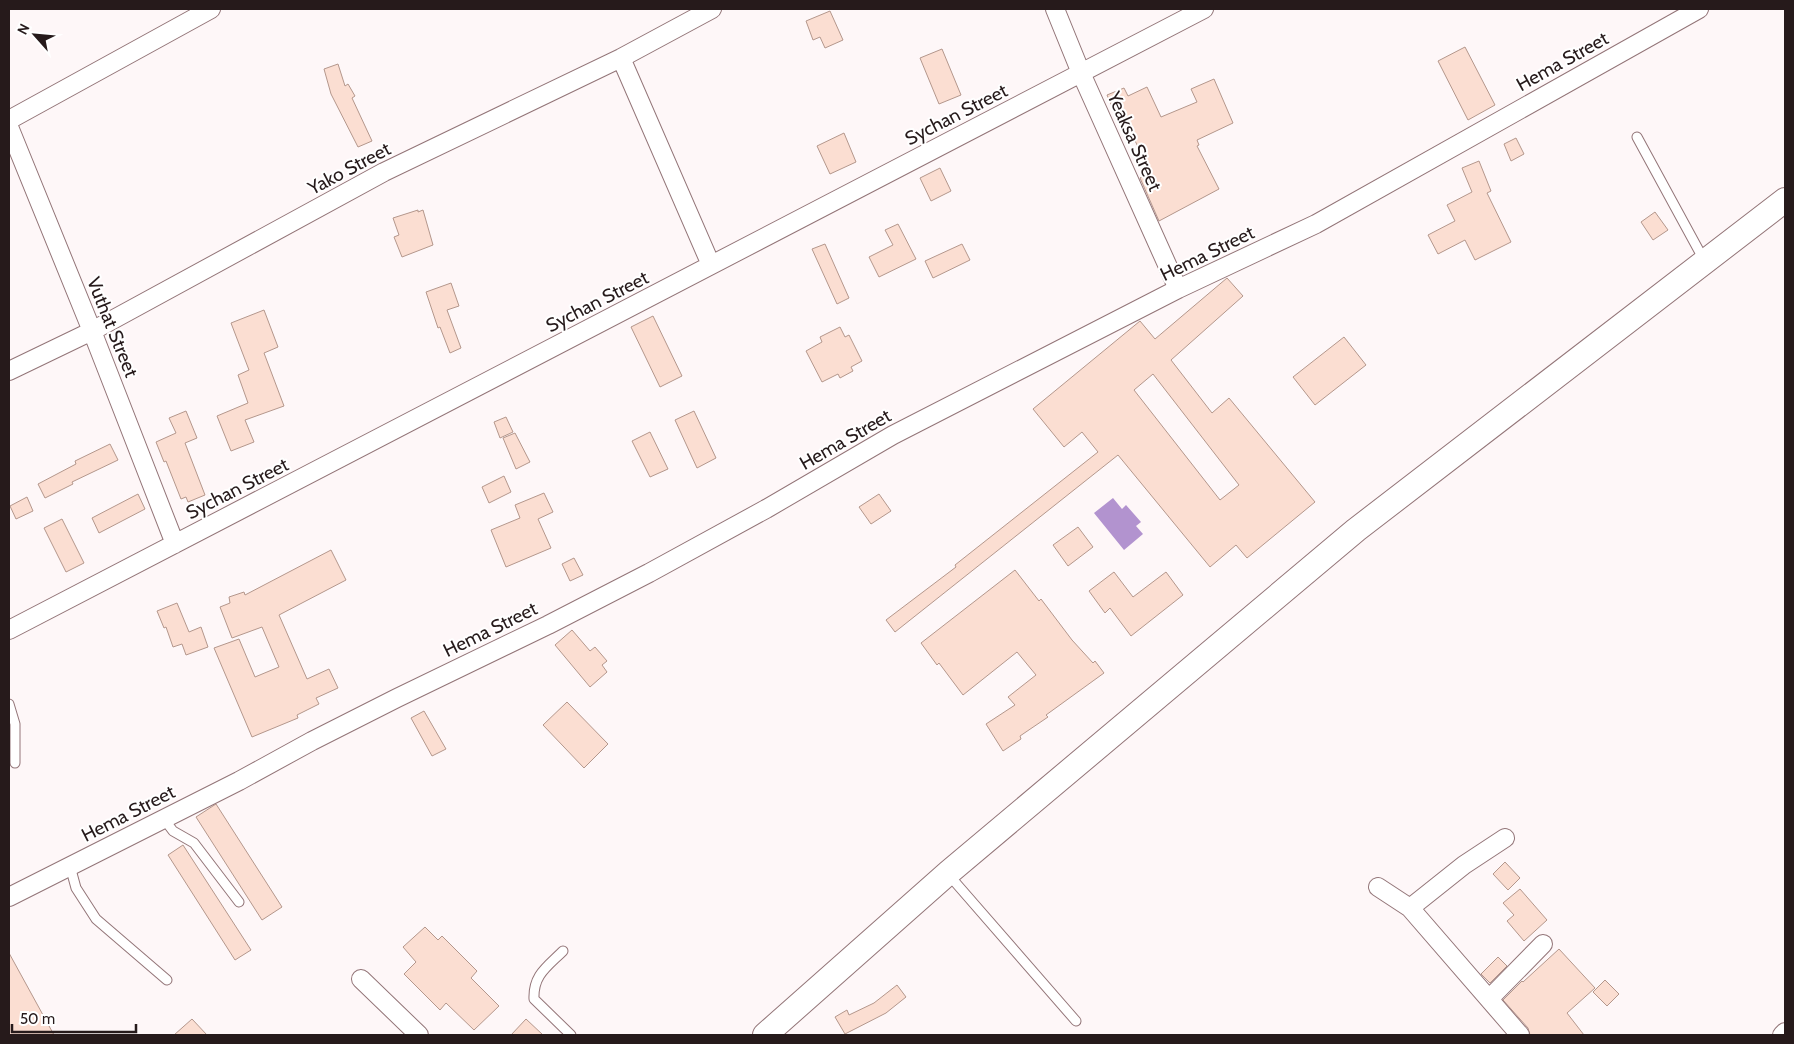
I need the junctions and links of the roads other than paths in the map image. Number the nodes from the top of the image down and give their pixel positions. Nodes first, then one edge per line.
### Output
1 (211, 9) edge
2 (712, 9) edge
3 (1055, 9) edge
4 (1204, 9) edge
5 (1698, 9) edge
6 (621, 58) junction
7 (1082, 73) junction
8 (9, 120) edge
9 (9, 127) edge
10 (1637, 138) dead end
11 (1785, 200) edge
12 (1705, 262) junction
13 (711, 265) junction
14 (1178, 289) junction
15 (92, 331) junction
16 (9, 371) edge
17 (174, 544) junction
18 (9, 630) edge
19 (9, 704) edge
20 (15, 763) dead end
21 (164, 819) junction
22 (1505, 838) dead end
23 (70, 866) junction
24 (948, 873) junction
25 (1378, 887) dead end
26 (9, 897) edge
27 (239, 902) dead end
28 (1410, 908) junction
29 (1543, 944) dead end
30 (563, 951) dead end
31 (361, 979) dead end
32 (167, 980) dead end
33 (1488, 999) junction
34 (1076, 1021) dead end
35 (1785, 1032) edge
36 (419, 1035) edge
37 (571, 1035) edge
38 (765, 1035) edge
39 (1520, 1035) edge
40 (1782, 1035) edge

1 - 8 street
2 - 6 street, Yako Street
3 - 7 street, Yeaksa Street
4 - 7 street, Sychan Street
5 - 14 street, Hema Street
6 - 13 street
6 - 15 street, Yako Street
7 - 13 street, Sychan Street
7 - 14 street, Yeaksa Street
9 - 15 street, Vuthat Street
10 - 12 lane
11 - 12 street
12 - 24 street
13 - 17 street, Sychan Street
14 - 21 street, Hema Street
15 - 16 street, Yako Street
15 - 17 street, Vuthat Street
17 - 18 street, Sychan Street
19 - 20 lane
21 - 23 street, Hema Street
21 - 27 lane
22 - 28 street
23 - 26 street, Hema Street
23 - 32 lane
24 - 34 lane
24 - 38 street
25 - 28 street
28 - 33 street
29 - 33 street
30 - 37 lane
31 - 36 street
33 - 39 street
35 - 40 street

